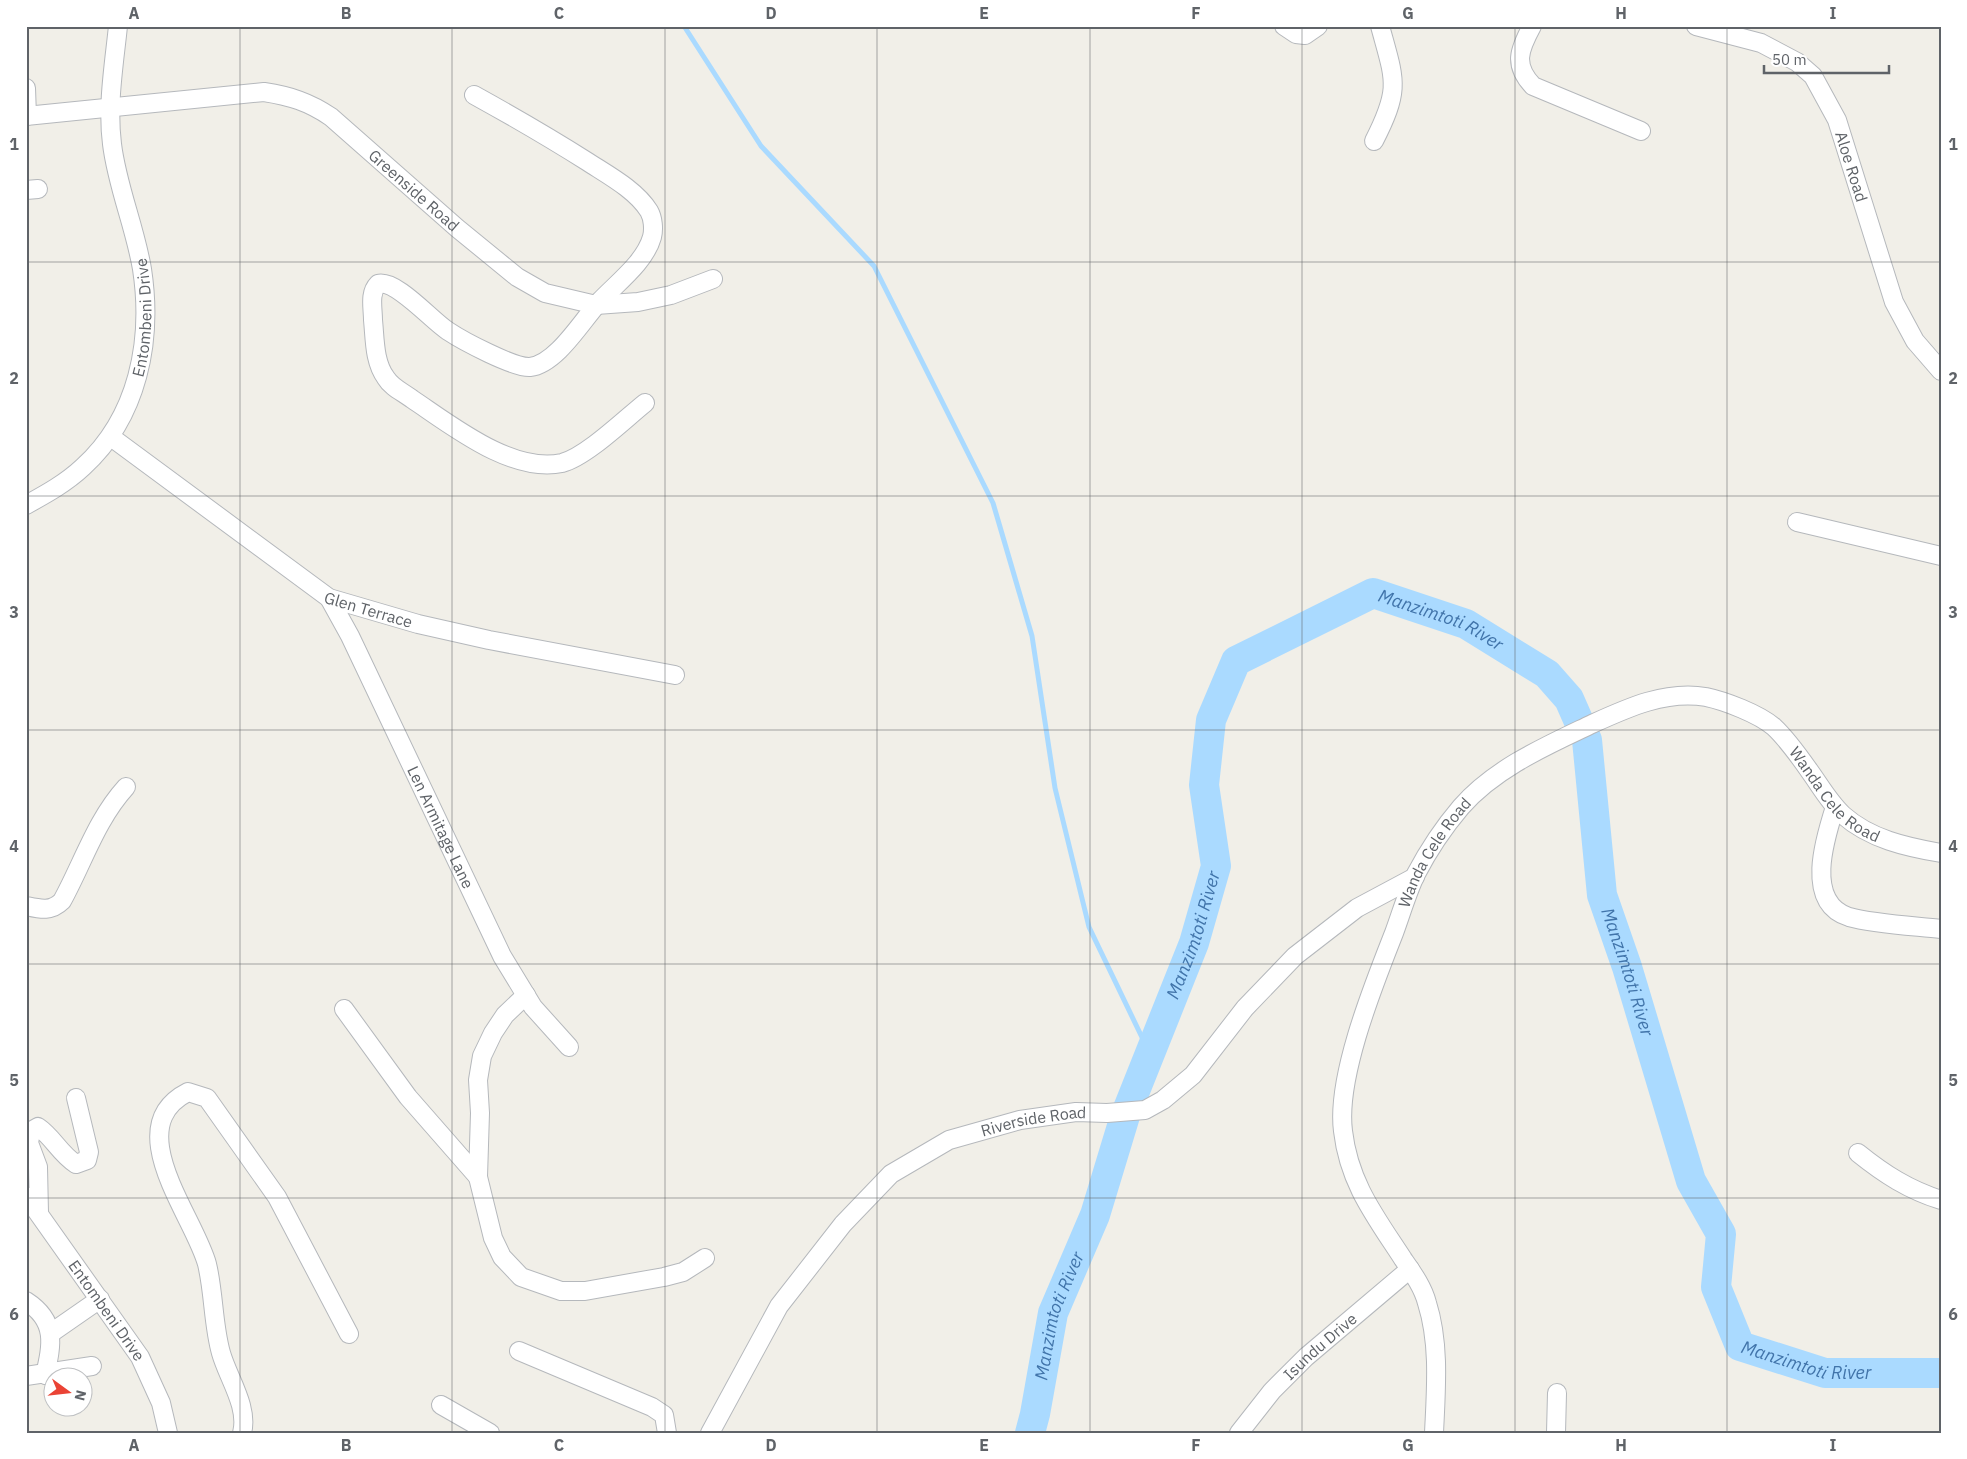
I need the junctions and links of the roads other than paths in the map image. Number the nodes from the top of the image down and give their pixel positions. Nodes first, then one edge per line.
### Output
1 (118, 26) edge
2 (1284, 26) edge
3 (1318, 26) edge
4 (1380, 26) edge
5 (1532, 26) edge
6 (1696, 26) edge
7 (26, 88) edge
8 (474, 95) dead end
9 (110, 106) junction
10 (27, 116) edge
11 (1641, 131) dead end
12 (1374, 141) dead end
13 (713, 279) dead end
14 (596, 305) junction
15 (1941, 371) edge
16 (645, 403) dead end
17 (111, 437) junction
18 (26, 505) edge
19 (1797, 522) dead end
20 (1941, 556) edge
21 (329, 598) junction
22 (675, 675) dead end
23 (126, 787) dead end
24 (1835, 808) junction
25 (1941, 853) edge
26 (1415, 877) junction
27 (26, 906) edge
28 (1941, 929) edge
29 (526, 995) junction
30 (344, 1009) dead end
31 (569, 1047) dead end
32 (76, 1098) dead end
33 (1858, 1153) dead end
34 (478, 1178) junction
35 (26, 1196) edge
36 (1941, 1200) edge
37 (39, 1213) junction
38 (705, 1258) dead end
39 (1410, 1270) junction
40 (100, 1299) junction
41 (26, 1302) edge
42 (51, 1334) junction
43 (349, 1334) dead end
44 (519, 1351) dead end
45 (46, 1366) edge
46 (42, 1375) edge
47 (26, 1376) edge
48 (1557, 1393) dead end
49 (441, 1405) dead end
50 (168, 1433) edge
51 (242, 1433) edge
52 (490, 1433) edge
53 (667, 1433) edge
54 (710, 1433) edge
55 (1239, 1433) edge
56 (1434, 1433) edge
57 (1556, 1433) edge

1 - 9 street, Entombeni Drive
2 - 3 street
4 - 12 street
5 - 11 street
6 - 15 street, Aloe Road
7 - 10 street
8 - 14 street
9 - 10 street, Greenside Road
9 - 14 street, Greenside Road
9 - 17 street, Entombeni Drive
13 - 14 street, Greenside Road
14 - 16 street
17 - 18 street, Entombeni Drive
17 - 21 street, Glen Terrace
19 - 20 street
21 - 22 street, Glen Terrace
21 - 29 street, Len Armitage Lane
23 - 27 street
24 - 25 street, Wanda Cele Road
24 - 26 street, Wanda Cele Road
24 - 28 street
26 - 39 street, Wanda Cele Road
26 - 54 street, Riverside Road
29 - 31 street, Len Armitage Lane
29 - 34 street
30 - 34 street
32 - 37 street
33 - 36 street
34 - 38 street
35 - 37 street, Entombeni Drive
37 - 40 street, Entombeni Drive
39 - 55 street, Isundu Drive
39 - 56 street, Wanda Cele Road
40 - 42 street
40 - 50 street, Entombeni Drive
41 - 42 street
42 - 45 street
43 - 51 street
44 - 53 street
46 - 47 street
48 - 57 street
49 - 52 street

